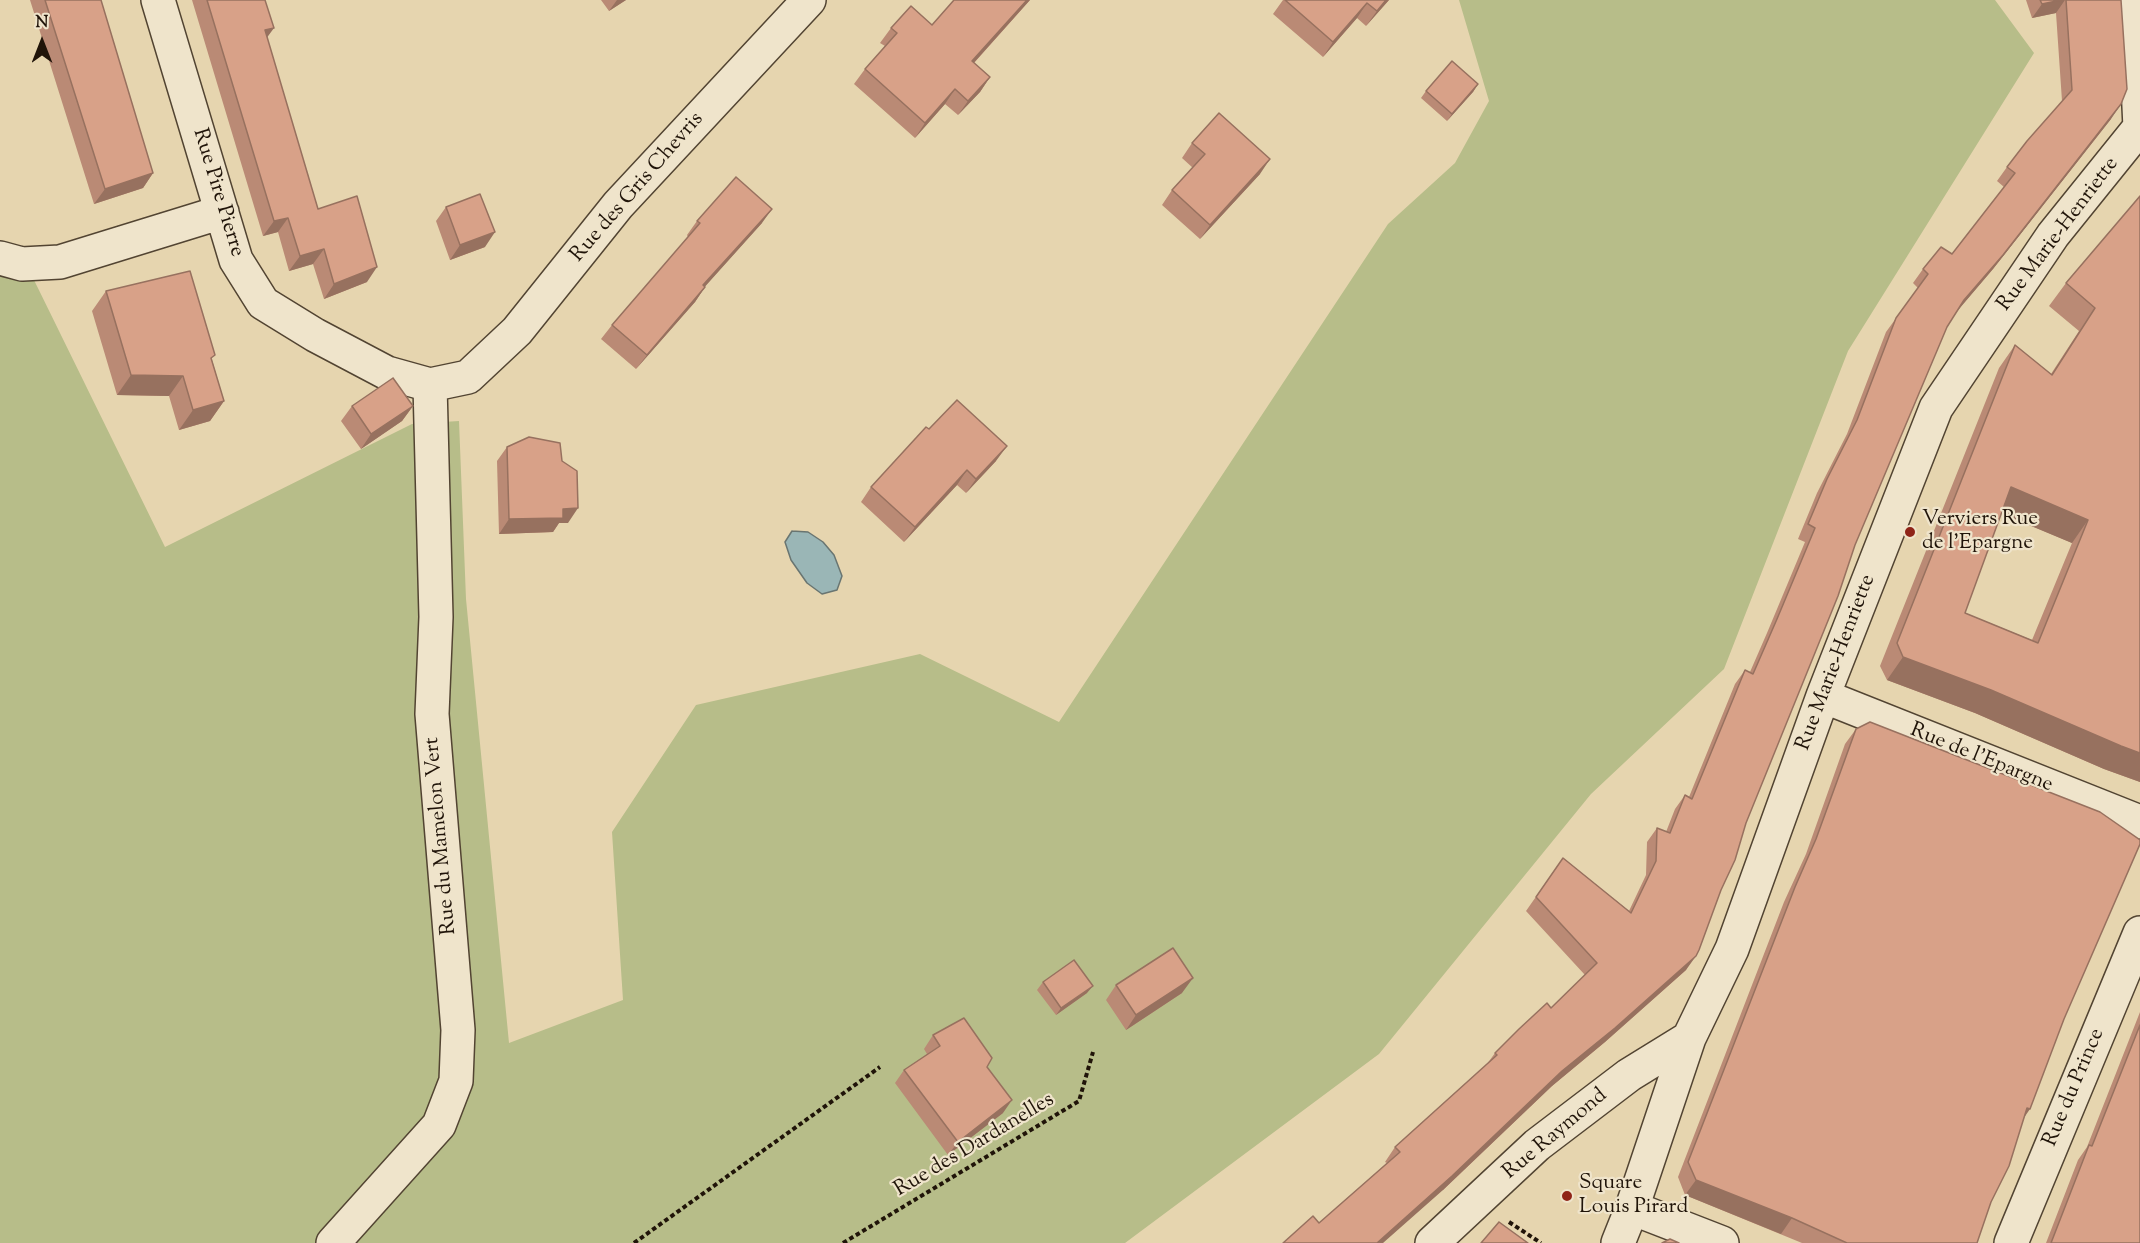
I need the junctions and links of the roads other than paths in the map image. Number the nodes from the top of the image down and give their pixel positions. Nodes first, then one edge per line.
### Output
1 (158, 0) edge
2 (809, 0) edge
3 (2134, 0) edge
4 (2140, 128) edge
5 (222, 212) junction
6 (0, 258) edge
7 (430, 386) junction
8 (1823, 696) junction
9 (2140, 822) edge
10 (2140, 933) edge
11 (1689, 1038) junction
12 (1632, 1208) junction
13 (333, 1243) edge
14 (1432, 1243) edge
15 (1618, 1243) edge
16 (1722, 1243) edge
17 (2011, 1243) edge

1 - 5 street, Rue Pire Pierre
2 - 7 street, Rue des Gris Chevris
3 - 4 street
4 - 8 street, Rue Marie-Henriette
5 - 6 street
5 - 7 street, Rue Pire Pierre
7 - 13 street, Rue du Mamelon Vert
8 - 9 street, Rue de l'Epargne
8 - 11 street, Rue Marie-Henriette
10 - 17 street, Rue du Prince
11 - 12 street, Rue Marie-Henriette
11 - 14 street, Rue Raymond
12 - 15 street, Rue Marie-Henriette
12 - 16 street

